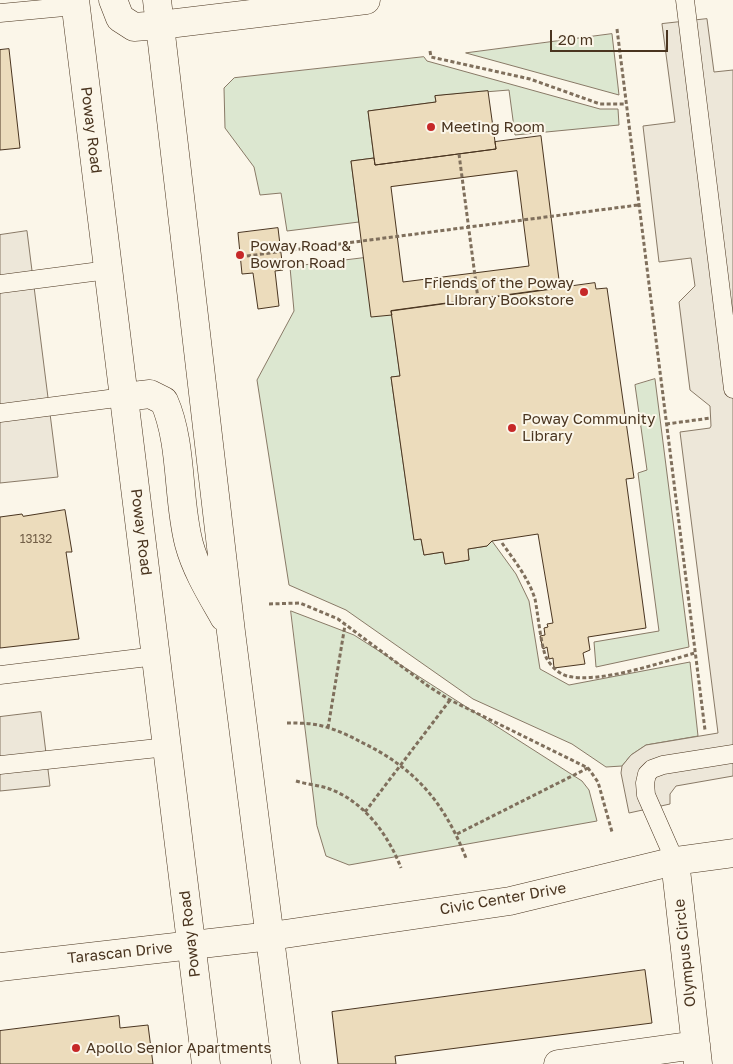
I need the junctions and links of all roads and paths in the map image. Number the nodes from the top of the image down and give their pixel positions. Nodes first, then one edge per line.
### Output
1 (113, 0) edge
2 (685, 0) edge
3 (353, 1) edge
4 (75, 3) edge
5 (159, 12) edge
6 (0, 13) edge
7 (617, 29) dead end
8 (430, 50) dead end
9 (626, 104) junction
10 (459, 154) dead end
11 (638, 205) junction
12 (468, 227) junction
13 (247, 256) dead end
14 (108, 270) junction
15 (0, 284) edge
16 (478, 299) dead end
17 (733, 389) edge
18 (124, 397) junction
19 (0, 413) edge
20 (711, 418) dead end
21 (666, 424) junction
22 (502, 543) dead end
23 (269, 604) dead end
24 (345, 625) junction
25 (231, 632) junction
26 (695, 653) junction
27 (156, 656) junction
28 (0, 675) edge
29 (450, 700) junction
30 (287, 723) dead end
31 (328, 728) junction
32 (706, 736) dead end
33 (167, 747) junction
34 (733, 754) edge
35 (0, 765) edge
36 (401, 765) junction
37 (588, 768) junction
38 (296, 781) dead end
39 (365, 812) junction
40 (612, 832) dead end
41 (457, 834) junction
42 (733, 853) edge
43 (466, 858) dead end
44 (675, 861) junction
45 (401, 868) dead end
46 (271, 936) junction
47 (191, 945) junction
48 (0, 967) edge
49 (697, 1055) edge
50 (206, 1064) edge
51 (286, 1064) edge
52 (558, 1064) edge

1 - 5 main road
2 - 17 lane
3 - 5 main road
4 - 6 lane
4 - 14 main road, Poway Road
5 - 25 main road
7 - 9 path
8 - 9 path
9 - 11 path
10 - 12 path
11 - 12 path
11 - 21 path
12 - 13 path
12 - 16 path
14 - 15 lane
14 - 18 main road, Poway Road
18 - 19 lane
18 - 25 main road
18 - 27 main road, Poway Road
20 - 21 path
21 - 26 path
22 - 26 path
23 - 24 path
24 - 29 path
24 - 31 path
25 - 46 main road
26 - 32 path
27 - 28 lane
27 - 33 main road, Poway Road
29 - 36 path
29 - 37 path
30 - 31 path
31 - 36 path
33 - 35 lane
33 - 47 main road, Poway Road
34 - 44 lane
36 - 39 path
36 - 41 path
37 - 40 path
37 - 41 path
38 - 39 path
39 - 45 path
41 - 43 path
42 - 44 main road, Civic Center Drive
44 - 46 main road, Civic Center Drive
44 - 49 main road, Olympus Circle
46 - 47 main road, Tarascan Drive
46 - 51 main road
47 - 48 main road, Tarascan Drive
47 - 50 main road, Poway Road
49 - 52 main road, Olympus Circle

